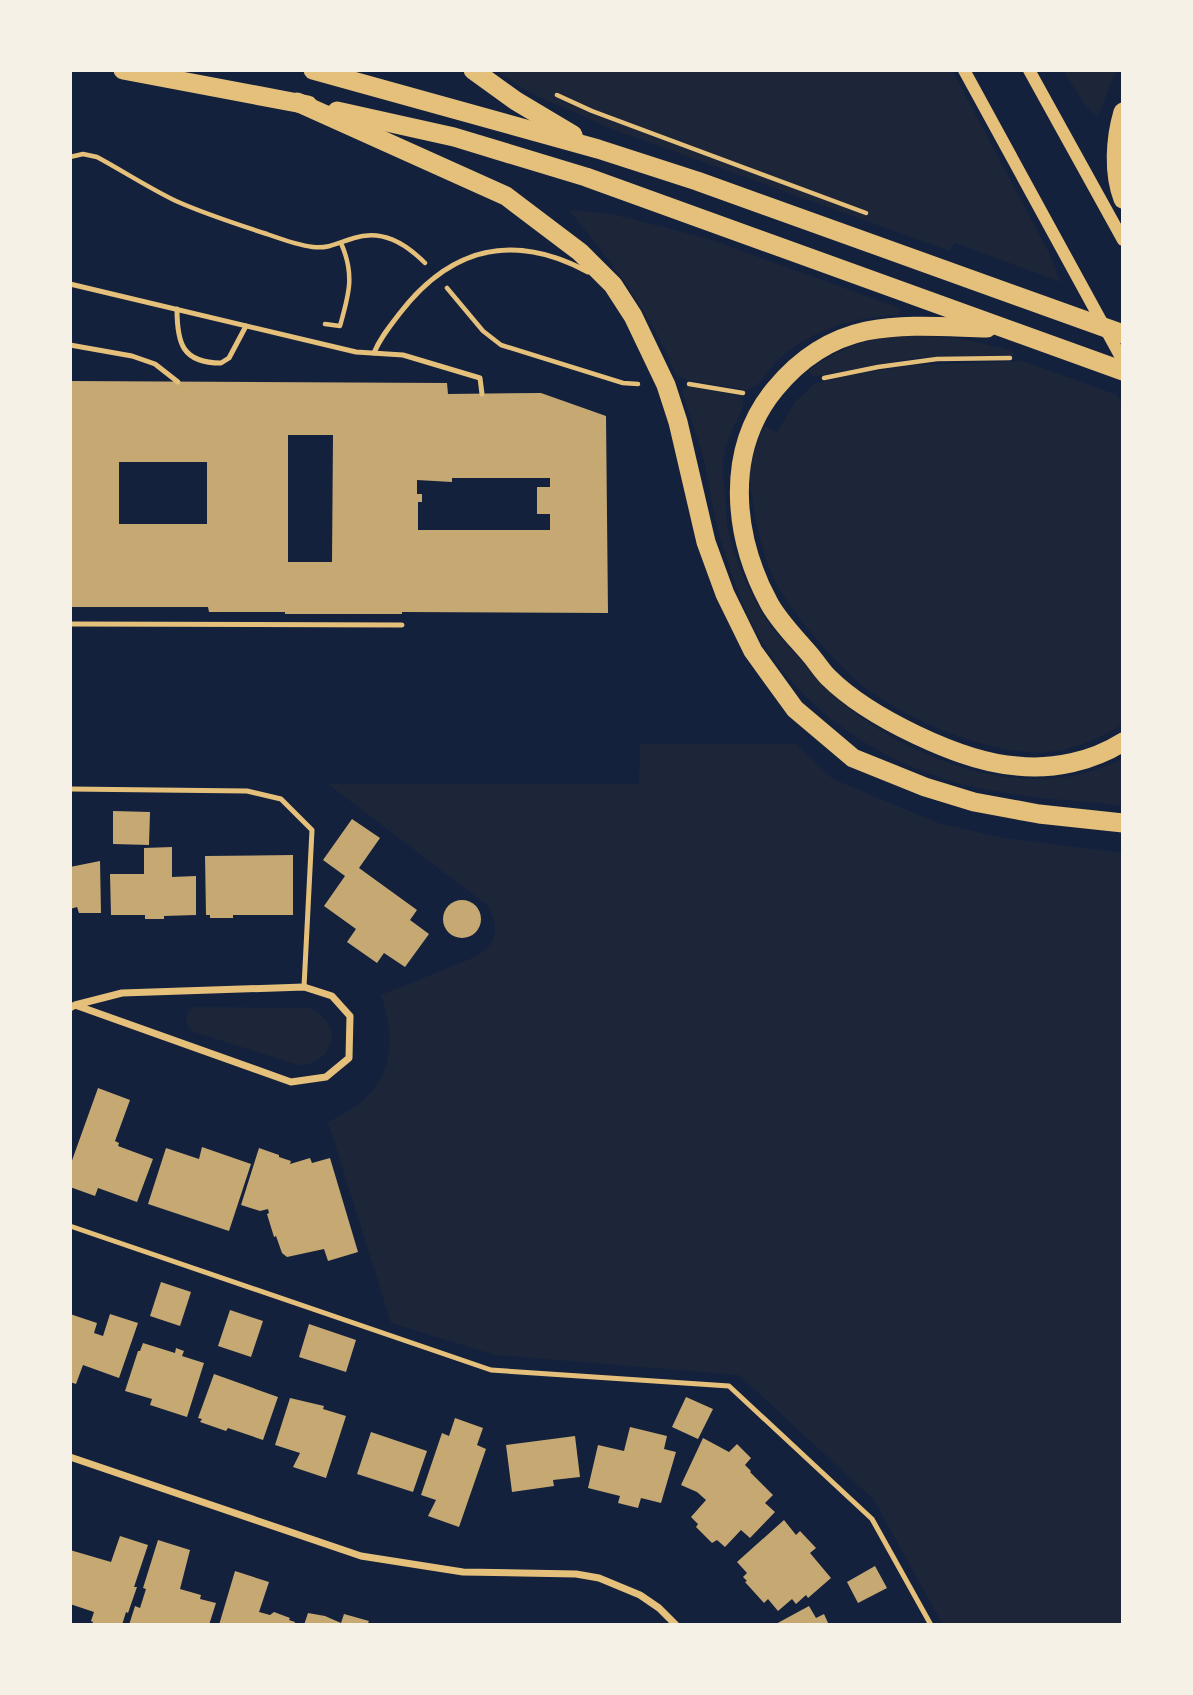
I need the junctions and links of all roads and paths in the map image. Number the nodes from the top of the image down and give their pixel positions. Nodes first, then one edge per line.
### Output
1 (123, 70) edge
2 (313, 70) edge
3 (473, 70) edge
4 (964, 70) edge
5 (1029, 70) edge
6 (555, 94) dead end
7 (297, 102) junction
8 (1123, 112) edge
9 (598, 149) junction
10 (70, 157) edge
11 (1123, 199) edge
12 (868, 214) dead end
13 (1123, 240) edge
14 (341, 243) junction
15 (425, 263) dead end
16 (70, 284) edge
17 (613, 285) junction
18 (446, 287) dead end
19 (177, 309) junction
20 (315, 323) dead end
21 (246, 326) junction
22 (1007, 329) junction
23 (1123, 334) edge
24 (70, 345) edge
25 (374, 353) junction
26 (1017, 358) dead end
27 (1123, 361) edge
28 (1123, 371) edge
29 (815, 381) dead end
30 (178, 382) dead end
31 (642, 384) dead end
32 (678, 385) dead end
33 (482, 394) dead end
34 (750, 396) dead end
35 (70, 624) edge
36 (402, 625) dead end
37 (1123, 742) edge
38 (70, 789) edge
39 (1123, 823) edge
40 (304, 987) junction
41 (73, 1006) edge
42 (70, 1226) edge
43 (70, 1458) edge
44 (677, 1625) edge
45 (931, 1625) edge

1 - 7 highway
2 - 9 highway
3 - 9 highway
4 - 27 street
5 - 13 street
6 - 12 path
7 - 17 highway
7 - 22 highway
8 - 11 highway
9 - 23 highway
10 - 14 path
14 - 15 path
14 - 20 path
16 - 19 lane
17 - 25 lane
17 - 39 highway
18 - 31 path
19 - 21 lane
19 - 21 lane
21 - 25 lane
22 - 28 highway
22 - 37 highway
24 - 30 lane
25 - 33 lane
26 - 29 path
32 - 34 path
35 - 36 lane
38 - 40 lane
40 - 41 street
40 - 41 street
42 - 45 lane
43 - 44 street

